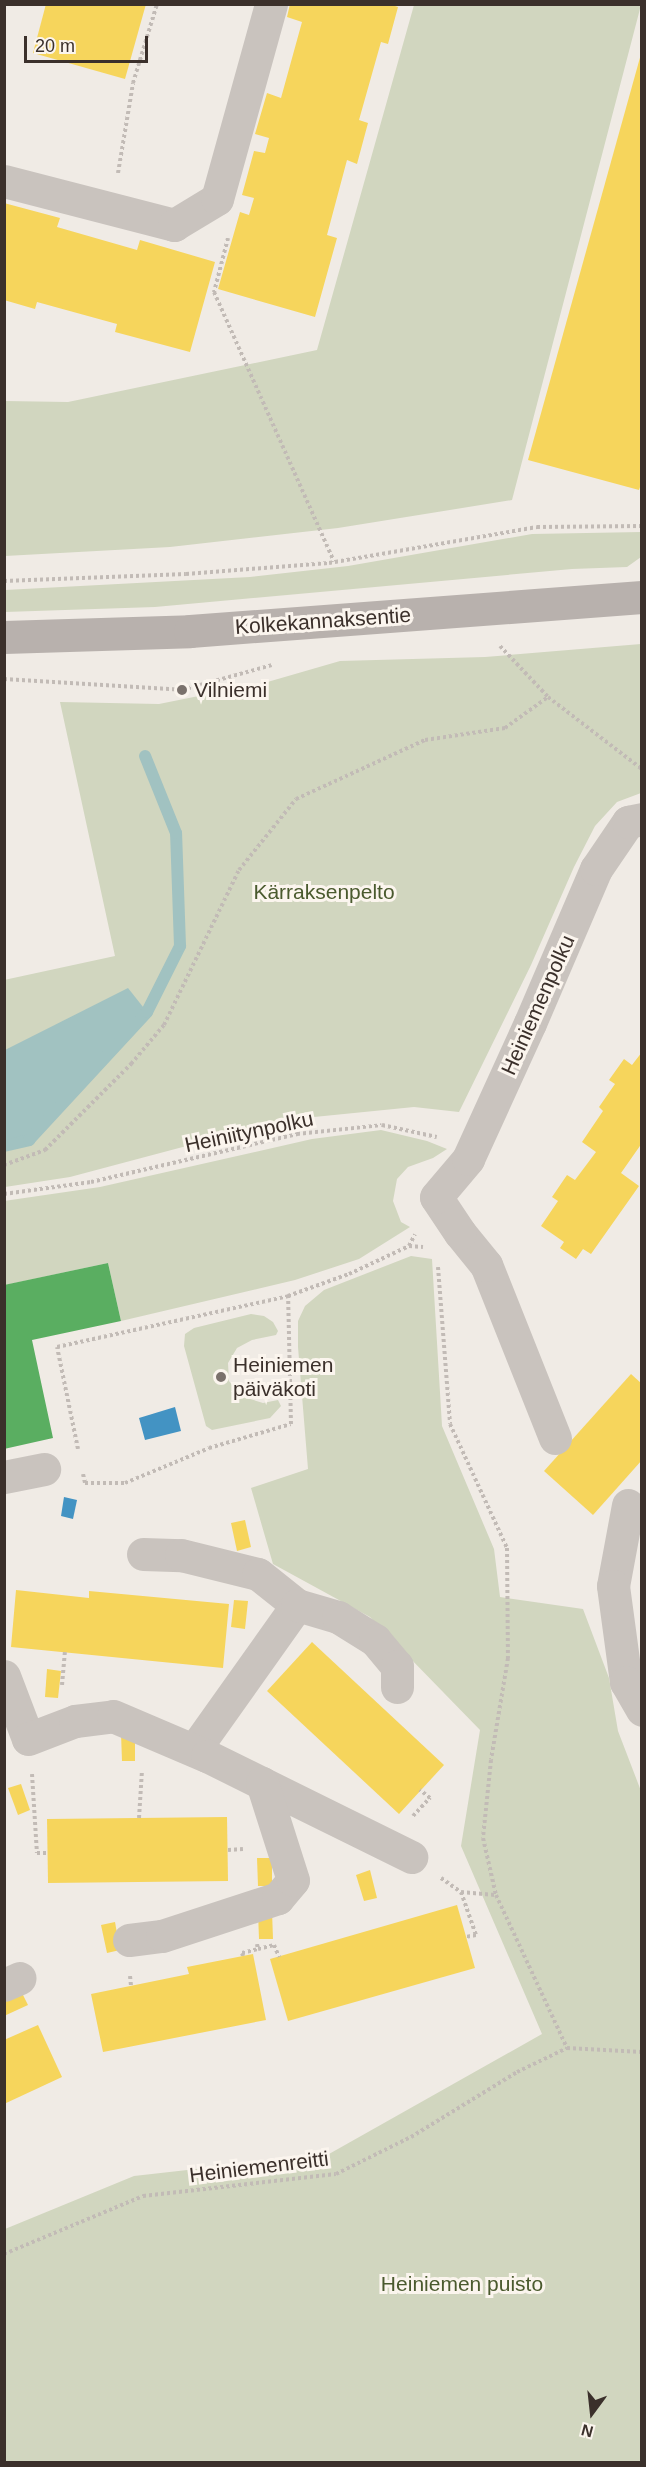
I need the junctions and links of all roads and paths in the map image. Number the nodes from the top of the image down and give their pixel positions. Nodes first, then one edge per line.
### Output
1 (157, 4) edge
2 (270, 4) edge
3 (4, 181) edge
4 (217, 199) junction
5 (111, 209) junction
6 (642, 526) edge
7 (334, 562) junction
8 (4, 581) edge
9 (642, 597) edge
10 (4, 637) edge
11 (495, 642) dead end
12 (548, 697) junction
13 (642, 769) edge
14 (642, 819) edge
15 (473, 1148) junction
16 (4, 1165) edge
17 (4, 1194) edge
18 (436, 1197) junction
19 (437, 1258) dead end
20 (288, 1296) junction
21 (555, 1438) dead end
22 (80, 1460) dead end
23 (44, 1469) dead end
24 (82, 1471) dead end
25 (4, 1477) edge
26 (628, 1505) dead end
27 (143, 1554) dead end
28 (297, 1605) junction
29 (4, 1676) edge
30 (396, 1687) dead end
31 (642, 1710) edge
32 (144, 1730) junction
33 (28, 1739) junction
34 (194, 1750) junction
35 (262, 1783) junction
36 (139, 1818) dead end
37 (47, 1853) dead end
38 (411, 1857) joint
39 (461, 1892) junction
40 (496, 1895) junction
41 (466, 1937) dead end
42 (129, 1940) dead end
43 (258, 1949) dead end
44 (243, 1956) dead end
45 (567, 2048) junction
46 (642, 2052) edge
47 (4, 2254) edge

1 - 5 path
2 - 4 street
3 - 5 street
4 - 5 street
4 - 7 path
6 - 7 path
7 - 8 path
9 - 10 main road, Kolkekannaksentie
11 - 12 path
12 - 13 path
12 - 16 path
14 - 15 street, Heiniemenpolku
15 - 17 path, Heiniitynpolku
15 - 18 street, Heiniemenpolku
18 - 20 path
18 - 21 street
19 - 40 path
20 - 22 path
20 - 24 path
23 - 25 street
26 - 31 street
27 - 28 street
28 - 30 street
28 - 34 street
29 - 33 street
32 - 33 street
32 - 34 street
32 - 36 path
33 - 37 path
34 - 35 street
35 - 38 street
35 - 42 street
38 - 39 path
39 - 40 path
39 - 41 path
40 - 45 path
43 - 44 path
45 - 46 path, Heiniemenreitti
45 - 47 path, Heiniemenreitti

